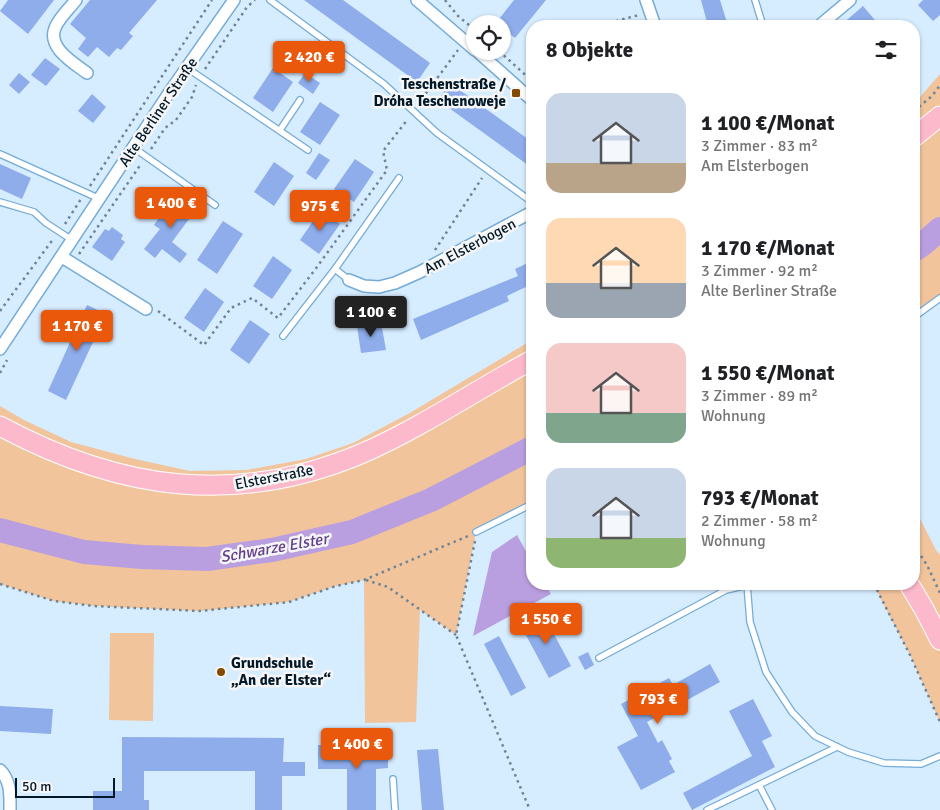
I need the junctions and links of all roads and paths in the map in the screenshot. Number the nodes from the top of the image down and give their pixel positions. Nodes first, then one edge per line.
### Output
1 (76, 0) edge
2 (212, 0) edge
3 (234, 0) edge
4 (255, 0) edge
5 (270, 0) edge
6 (417, 0) edge
7 (445, 0) edge
8 (646, 0) edge
9 (755, 0) edge
10 (850, 0) edge
11 (650, 12) junction
12 (620, 20) edge
13 (653, 20) edge
14 (761, 20) edge
15 (826, 20) edge
16 (466, 23) edge
17 (466, 42) edge
18 (458, 50) dead end
19 (486, 60) edge
20 (509, 60) edge
21 (187, 68) junction
22 (87, 73) dead end
23 (526, 76) edge
24 (200, 77) junction
25 (940, 85) edge
26 (526, 95) edge
27 (300, 100) dead end
28 (920, 106) edge
29 (413, 111) junction
30 (940, 116) edge
31 (280, 130) junction
32 (920, 132) edge
33 (134, 148) junction
34 (308, 150) dead end
35 (0, 154) edge
36 (147, 156) junction
37 (487, 170) junction
38 (399, 178) dead end
39 (86, 193) junction
40 (526, 198) edge
41 (100, 199) junction
42 (0, 202) edge
43 (215, 205) dead end
44 (526, 215) edge
45 (59, 231) junction
46 (73, 240) junction
47 (62, 257) junction
48 (72, 264) junction
49 (334, 269) junction
50 (420, 272) junction
51 (349, 280) joint
52 (940, 298) edge
53 (146, 310) joint
54 (0, 312) edge
55 (920, 313) edge
56 (283, 336) dead end
57 (0, 349) edge
58 (6, 360) dead end
59 (526, 363) edge
60 (0, 374) edge
61 (0, 426) edge
62 (526, 507) edge
63 (476, 532) junction
64 (920, 554) edge
65 (364, 580) junction
66 (0, 584) edge
67 (726, 590) edge
68 (747, 590) edge
69 (877, 590) edge
70 (914, 590) edge
71 (940, 593) edge
72 (456, 635) junction
73 (940, 640) edge
74 (599, 658) dead end
75 (940, 722) edge
76 (838, 747) junction
77 (940, 756) edge
78 (0, 770) edge
79 (394, 779) dead end
80 (759, 785) junction
81 (10, 810) edge
82 (396, 810) edge
83 (530, 810) edge
84 (707, 810) edge
85 (772, 810) edge

1 - 22 street
2 - 39 path
3 - 21 street, Alte Berliner Straße
4 - 24 path
5 - 29 lane
6 - 17 street
7 - 16 path
8 - 11 street
9 - 14 lane
10 - 15 street
11 - 12 path
11 - 13 street
18 - 29 path
19 - 26 street
20 - 23 path
21 - 24 lane
21 - 33 street, Alte Berliner Straße
24 - 31 lane
24 - 36 path
25 - 28 path
27 - 31 lane
29 - 37 lane
29 - 53 path
30 - 32 main road
31 - 34 lane
33 - 36 lane
33 - 41 street, Alte Berliner Straße
35 - 39 lane
36 - 43 lane
36 - 48 path
37 - 40 lane
37 - 50 path
38 - 49 lane
39 - 41 lane
39 - 45 path
41 - 46 street, Alte Berliner Straße
42 - 45 lane
44 - 50 street, Am Elsterbogen
45 - 46 lane
45 - 54 path
46 - 47 street, Alte Berliner Straße
47 - 48 street
47 - 57 street, Alte Berliner Straße
48 - 53 street
49 - 51 lane
49 - 56 lane
50 - 51 street, Am Elsterbogen
52 - 55 lane
58 - 60 path
59 - 61 main road, Elsterstraße
62 - 63 lane
63 - 65 path
63 - 72 path
64 - 71 path
65 - 66 path
65 - 72 path
67 - 74 lane
68 - 76 lane
69 - 75 path
70 - 73 main road
72 - 83 path
76 - 77 lane
76 - 80 lane
78 - 81 street
79 - 82 lane
80 - 84 lane
80 - 85 lane

